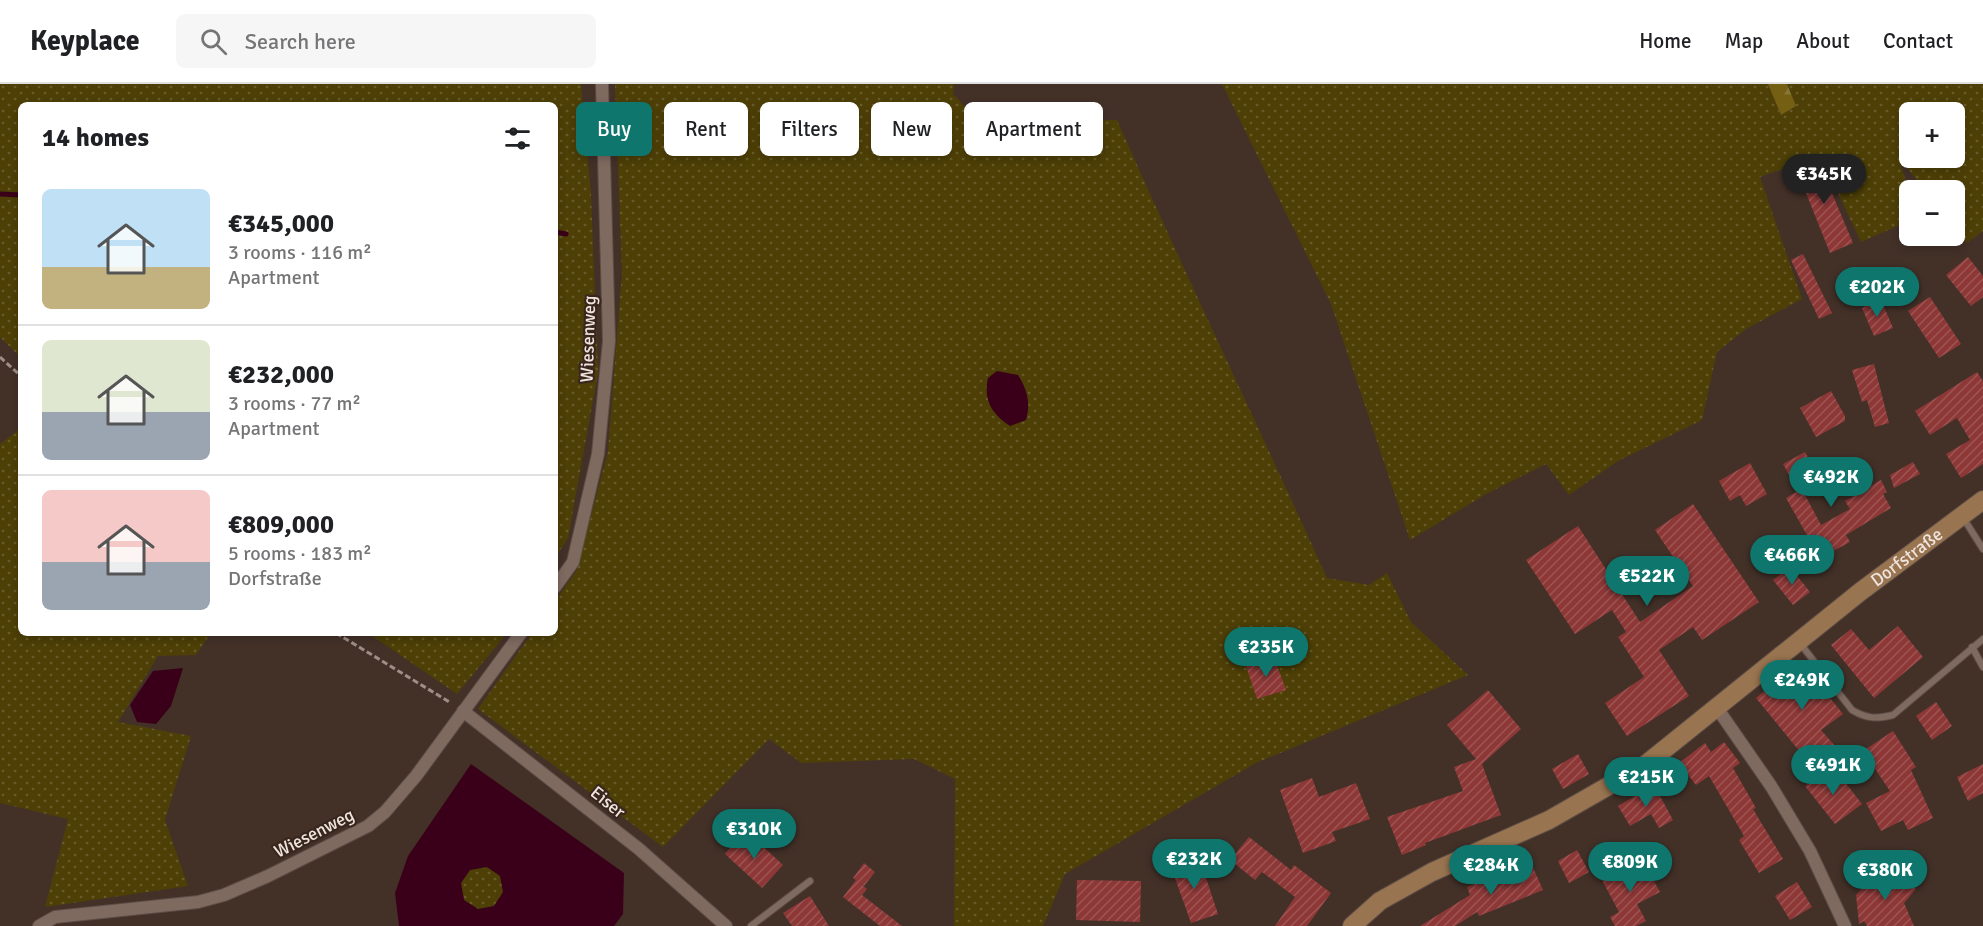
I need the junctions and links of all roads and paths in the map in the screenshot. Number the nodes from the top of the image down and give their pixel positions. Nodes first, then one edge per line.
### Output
1 (602, 84) edge
2 (0, 357) edge
3 (18, 373) edge
4 (1983, 500) edge
5 (1961, 515) junction
6 (1983, 549) edge
7 (558, 583) edge
8 (341, 636) edge
9 (518, 636) edge
10 (1983, 639) edge
11 (1799, 642) junction
12 (1972, 647) junction
13 (1983, 666) edge
14 (1717, 708) junction
15 (463, 711) junction
16 (810, 880) dead end
17 (39, 926) edge
18 (726, 926) edge
19 (751, 926) edge
20 (1352, 926) edge
21 (1845, 926) edge

1 - 7 street, Wiesenweg
2 - 3 path
4 - 5 main road, Dorfstraße
5 - 6 lane
5 - 11 main road, Dorfstraße
8 - 15 path
9 - 15 street, Wiesenweg
10 - 12 lane
11 - 12 lane
11 - 14 main road, Dorfstraße
12 - 13 lane
14 - 20 main road, Dorfstraße
14 - 21 street
15 - 17 street, Wiesenweg
15 - 18 street, Eiser
16 - 19 lane

